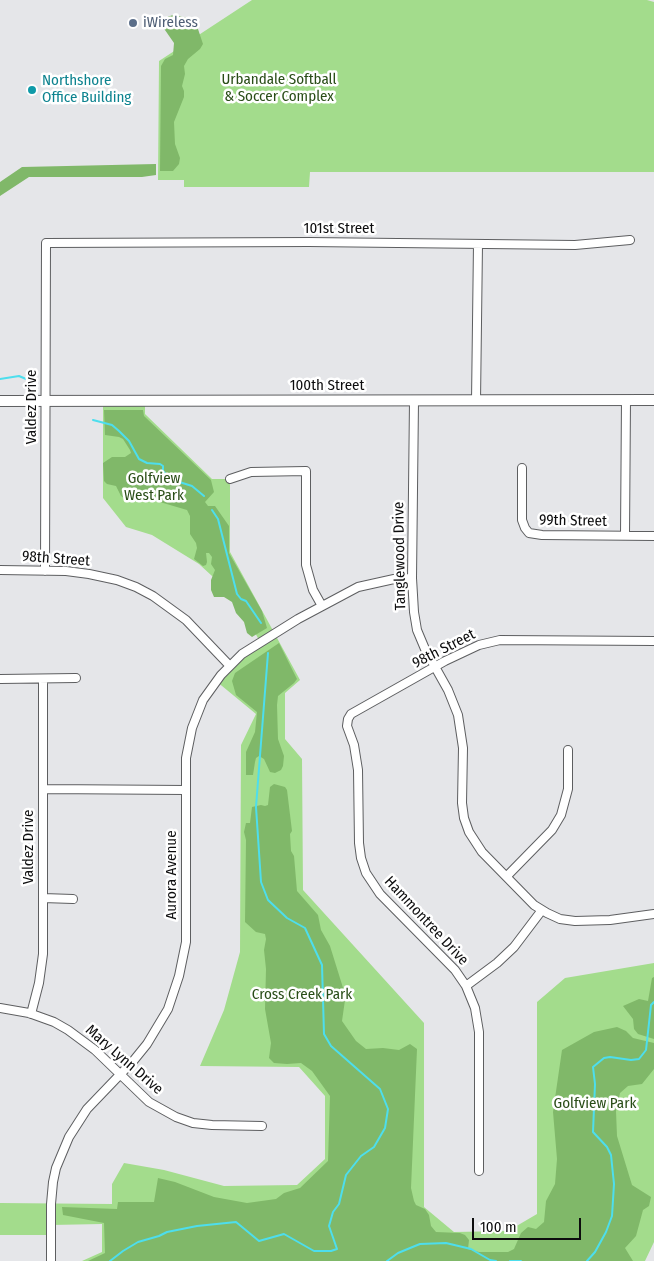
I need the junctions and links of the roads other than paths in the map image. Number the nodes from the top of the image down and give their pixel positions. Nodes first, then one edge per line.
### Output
1 (630, 240) dead end
2 (46, 243) joint
3 (478, 244) junction
4 (626, 400) junction
5 (654, 400) edge
6 (0, 401) edge
7 (45, 401) junction
8 (414, 401) junction
9 (476, 401) junction
10 (522, 468) dead end
11 (230, 480) dead end
12 (625, 535) junction
13 (654, 536) edge
14 (0, 570) edge
15 (45, 571) junction
16 (412, 578) junction
17 (322, 606) junction
18 (654, 641) edge
19 (229, 665) junction
20 (435, 667) junction
21 (76, 678) dead end
22 (0, 679) edge
23 (43, 680) junction
24 (348, 720) joint
25 (568, 750) dead end
26 (43, 789) junction
27 (186, 790) junction
28 (507, 876) junction
29 (43, 898) junction
30 (73, 899) dead end
31 (542, 910) junction
32 (654, 914) edge
33 (466, 986) junction
34 (0, 1008) edge
35 (31, 1014) junction
36 (120, 1074) junction
37 (262, 1126) dead end
38 (479, 1170) dead end
39 (51, 1261) edge

1 - 3 street, 101st Street
2 - 3 street, 101st Street
2 - 7 street, Valdez Drive
3 - 9 street
4 - 5 street, 100th Street
4 - 9 street, 100th Street
4 - 12 street
6 - 7 street, 100th Street
7 - 8 street, 100th Street
7 - 15 street, Valdez Drive
8 - 9 street, 100th Street
8 - 16 street, Tanglewood Drive
10 - 12 street, 99th Street
11 - 17 street
12 - 13 street, 99th Street
14 - 15 street, 98th Street
15 - 19 street, 98th Street
16 - 17 street, Aurora Avenue
16 - 20 street, Tanglewood Drive
17 - 19 street, Aurora Avenue
18 - 20 street, 98th Street
19 - 27 street, Aurora Avenue
20 - 24 street, 98th Street
20 - 28 street, Tanglewood Drive
21 - 23 street
22 - 23 street
23 - 26 street, Valdez Drive
24 - 33 street, Hammontree Drive
25 - 28 street
26 - 27 street
26 - 29 street, Valdez Drive
27 - 36 street, Aurora Avenue
28 - 31 street, Tanglewood Drive
29 - 30 street
29 - 35 street, Valdez Drive
31 - 32 street, Tanglewood Drive
31 - 33 street
33 - 38 street, Hammontree Drive
34 - 35 street, Mary Lynn Drive
35 - 36 street, Mary Lynn Drive
36 - 37 street, Mary Lynn Drive
36 - 39 street, Aurora Avenue

